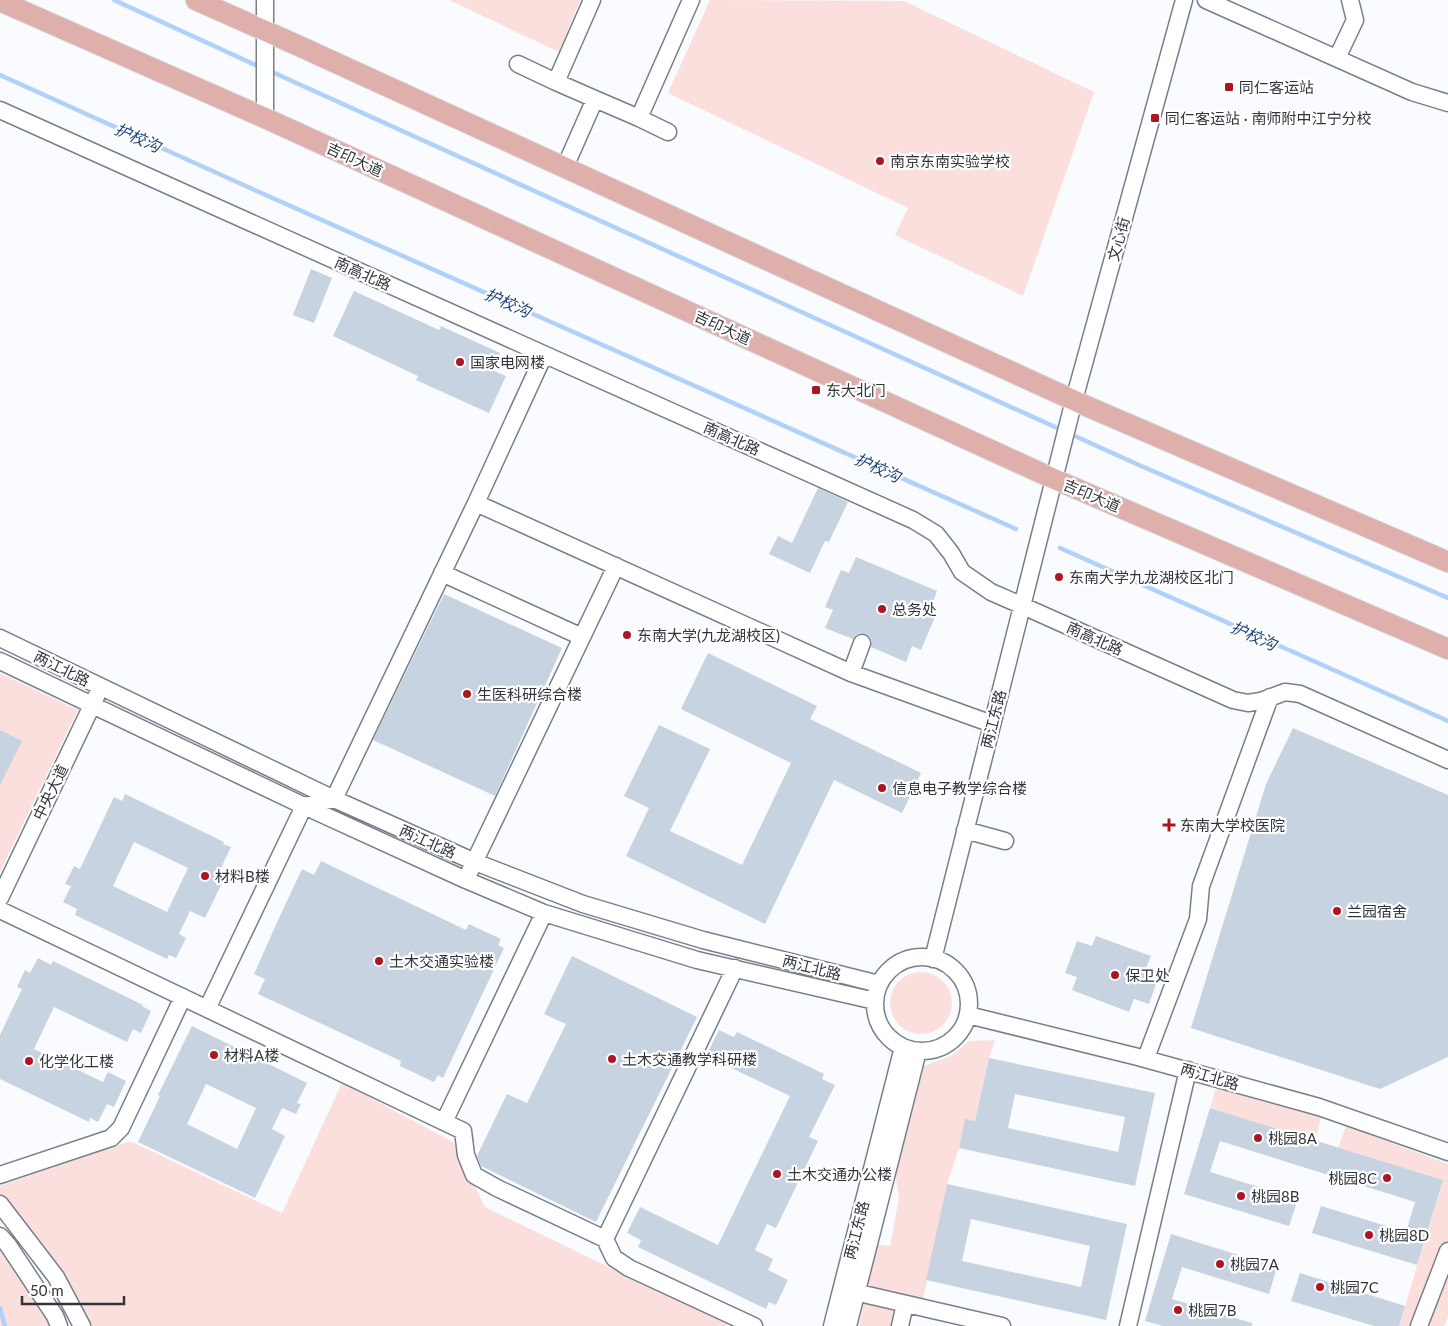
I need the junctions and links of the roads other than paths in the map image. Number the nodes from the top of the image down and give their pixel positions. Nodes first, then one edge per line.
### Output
1 (196, 0) edge
2 (265, 0) edge
3 (592, 0) edge
4 (690, 0) edge
5 (1184, 0) edge
6 (1206, 0) edge
7 (1350, 0) edge
8 (0, 1) edge
9 (265, 31) junction
10 (1337, 58) junction
11 (518, 64) dead end
12 (556, 82) junction
13 (595, 99) junction
14 (1448, 103) edge
15 (0, 110) edge
16 (265, 118) junction
17 (639, 118) junction
18 (668, 132) dead end
19 (565, 167) junction
20 (544, 355) junction
21 (1074, 400) junction
22 (1054, 479) junction
23 (476, 503) junction
24 (1448, 562) edge
25 (616, 566) junction
26 (442, 573) junction
27 (1022, 606) junction
28 (582, 637) junction
29 (0, 638) edge
30 (862, 643) dead end
31 (1448, 649) edge
32 (0, 661) edge
33 (851, 673) junction
34 (100, 687) junction
35 (1270, 696) junction
36 (92, 705) junction
37 (992, 724) junction
38 (1448, 760) edge
39 (334, 799) junction
40 (304, 806) junction
41 (965, 830) junction
42 (1005, 840) dead end
43 (475, 862) junction
44 (466, 880) junction
45 (0, 898) edge
46 (0, 910) edge
47 (544, 913) junction
48 (703, 940) junction
49 (933, 959) junction
50 (697, 960) junction
51 (735, 968) junction
52 (879, 984) junction
53 (183, 997) junction
54 (875, 1001) junction
55 (207, 1008) junction
56 (968, 1015) junction
57 (911, 1049) junction
58 (1146, 1058) junction
59 (1188, 1070) junction
60 (444, 1122) junction
61 (1448, 1152) edge
62 (0, 1176) edge
63 (0, 1204) edge
64 (0, 1236) edge
65 (604, 1239) junction
66 (1448, 1252) edge
67 (849, 1291) junction
68 (905, 1304) junction
69 (998, 1325) edge
70 (59, 1326) edge
71 (82, 1326) edge
72 (754, 1326) edge
73 (832, 1326) edge
74 (848, 1326) edge
75 (900, 1326) edge
76 (1128, 1326) edge
77 (1419, 1326) edge

1 - 9 main road
2 - 9 street
3 - 12 street
4 - 17 street
5 - 21 street, 文心街
6 - 10 street
7 - 10 street
8 - 16 main road, 吉印大道
9 - 16 street
9 - 19 main road
10 - 14 street
11 - 12 street
12 - 13 street
13 - 17 street
13 - 19 street
15 - 20 street, 南高北路
16 - 22 main road, 吉印大道
17 - 18 street
19 - 21 main road
20 - 23 street
20 - 27 street, 南高北路
21 - 22 street, 文心街
21 - 24 main road
22 - 27 street, 两江东路
22 - 31 main road, 吉印大道
23 - 25 street
23 - 26 street
25 - 28 street
25 - 33 street
26 - 28 street
26 - 39 street
27 - 35 street, 南高北路
27 - 37 street, 两江东路
28 - 43 street
29 - 34 street, 两江北路
30 - 33 street
32 - 36 street, 两江北路
33 - 37 street
34 - 36 street, 中央大道
34 - 39 street, 两江北路
35 - 38 street, 南高北路
35 - 58 street
36 - 40 street, 两江北路
36 - 45 street, 中央大道
37 - 41 street, 两江东路
39 - 40 street
39 - 43 street, 两江北路
40 - 44 street, 两江北路
40 - 55 street
41 - 42 street
41 - 49 street, 两江东路
43 - 44 street
43 - 48 street, 两江北路
44 - 47 street, 两江北路
46 - 53 street
47 - 50 street, 两江北路
47 - 60 street
48 - 50 street
48 - 52 street, 两江北路
49 - 52 street
49 - 56 street
50 - 51 street, 两江北路
51 - 54 street, 两江北路
51 - 65 street
52 - 54 street
53 - 55 street
53 - 62 street
54 - 57 street
55 - 60 street
56 - 57 street
56 - 58 street, 两江北路
57 - 67 street, 两江东路
58 - 59 street, 两江北路
59 - 61 street, 两江北路
59 - 76 street
60 - 65 street
63 - 71 street
64 - 70 street
65 - 72 street
66 - 77 street
67 - 68 street
67 - 73 street, 两江东路
67 - 74 street, 两江东路
68 - 69 street
68 - 75 street

